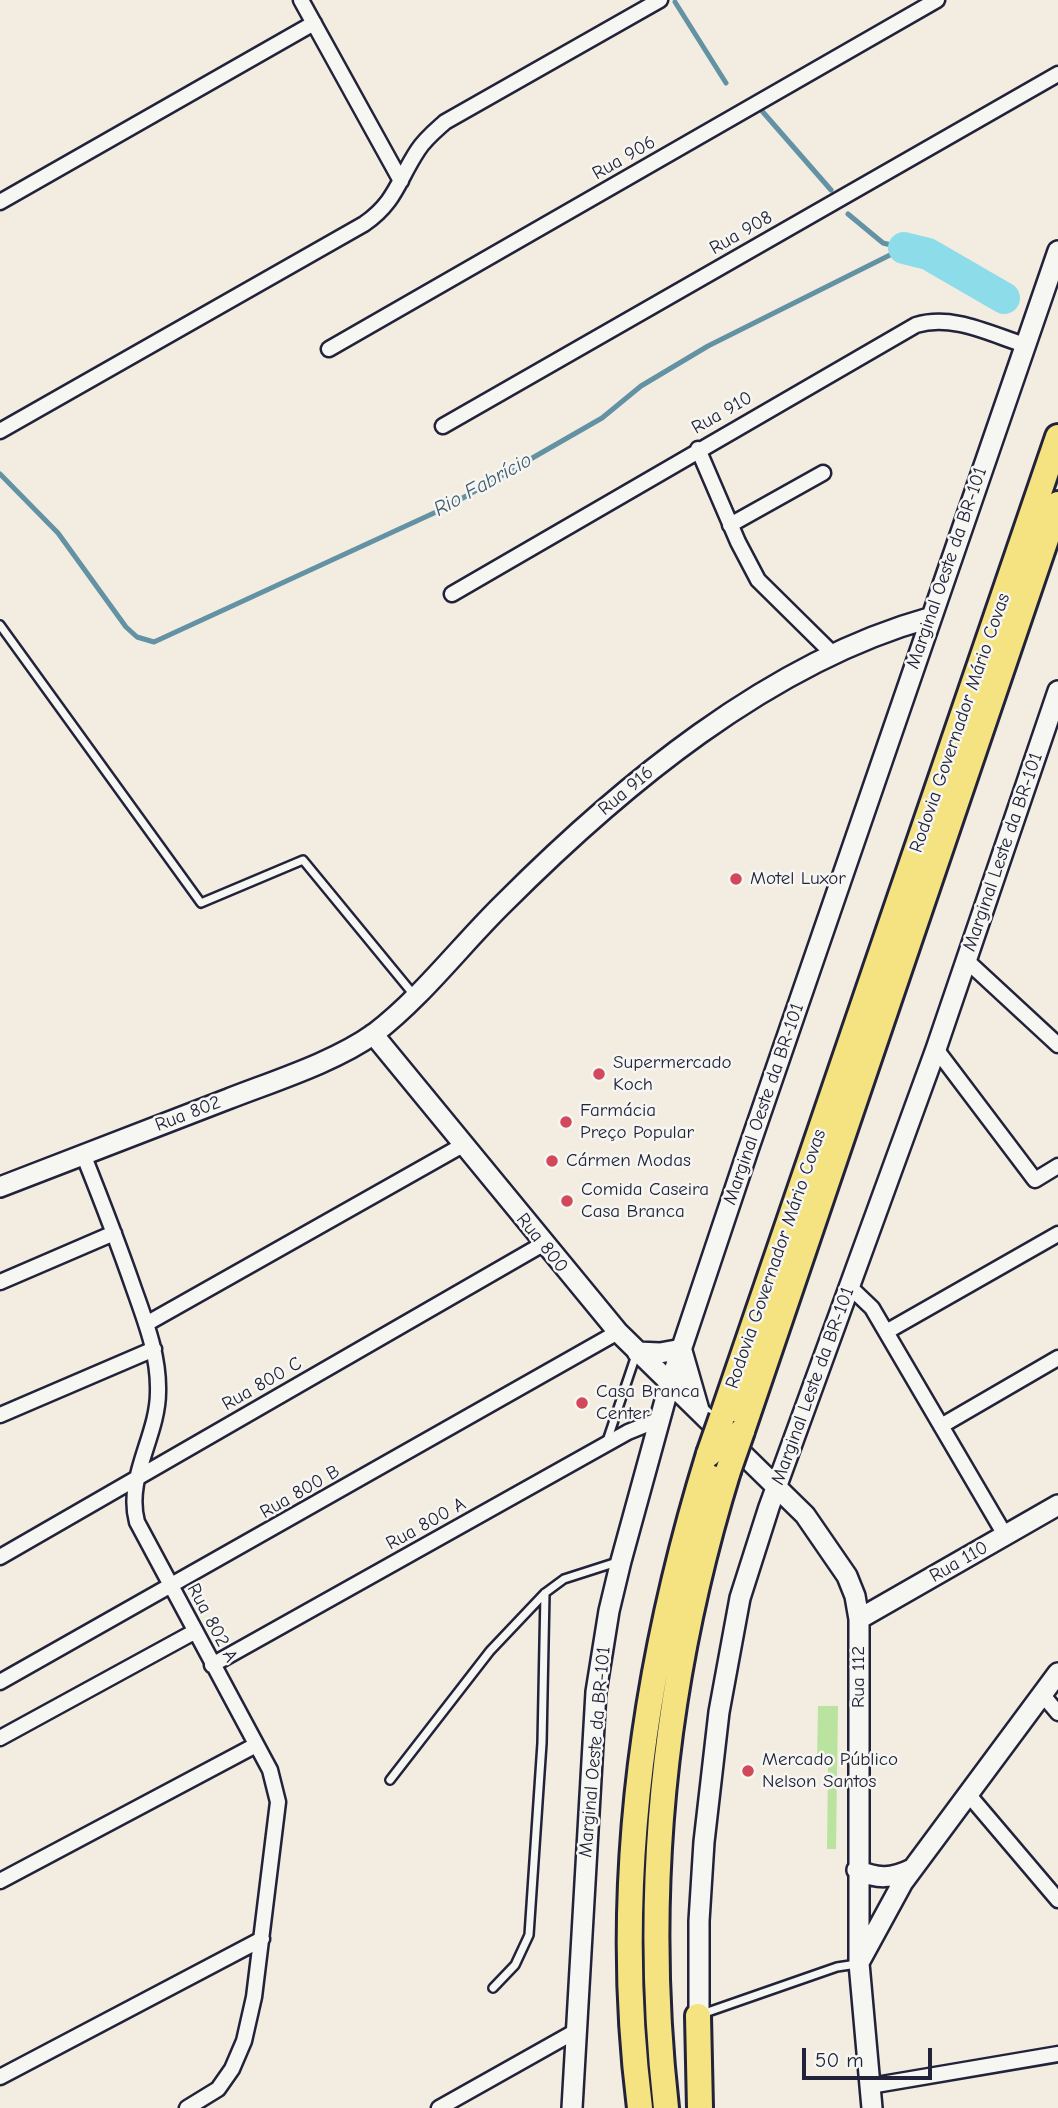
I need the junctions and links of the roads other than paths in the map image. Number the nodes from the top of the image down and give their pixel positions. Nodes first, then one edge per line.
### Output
1 (301, 0) edge
2 (660, 0) edge
3 (937, 0) edge
4 (314, 23) junction
5 (1058, 74) edge
6 (401, 181) junction
7 (0, 202) edge
8 (1058, 251) edge
9 (1025, 345) junction
10 (329, 349) dead end
11 (443, 426) dead end
12 (0, 431) edge
13 (1058, 437) edge
14 (698, 449) junction
15 (823, 473) dead end
16 (1058, 504) edge
17 (730, 525) junction
18 (452, 594) dead end
19 (929, 618) junction
20 (0, 625) edge
21 (834, 655) junction
22 (1058, 691) edge
23 (966, 960) junction
24 (415, 996) junction
25 (373, 1034) junction
26 (1058, 1045) edge
27 (936, 1049) junction
28 (463, 1145) junction
29 (83, 1154) junction
30 (1058, 1166) edge
31 (0, 1187) edge
32 (114, 1233) junction
33 (1058, 1234) edge
34 (543, 1244) junction
35 (0, 1282) edge
36 (850, 1287) junction
37 (146, 1324) junction
38 (618, 1332) junction
39 (886, 1332) junction
40 (154, 1349) junction
41 (682, 1349) junction
42 (637, 1352) junction
43 (1058, 1358) edge
44 (669, 1386) junction
45 (0, 1415) edge
46 (660, 1419) junction
47 (941, 1426) junction
48 (720, 1432) junction
49 (606, 1446) junction
50 (137, 1479) junction
51 (776, 1486) junction
52 (1058, 1505) edge
53 (1005, 1535) junction
54 (0, 1557) edge
55 (621, 1561) junction
56 (171, 1588) junction
57 (545, 1593) junction
58 (859, 1619) junction
59 (194, 1632) junction
60 (212, 1665) junction
61 (1058, 1672) edge
62 (0, 1682) edge
63 (1042, 1694) junction
64 (1058, 1713) edge
65 (0, 1738) edge
66 (256, 1745) junction
67 (390, 1780) dead end
68 (968, 1794) junction
69 (912, 1869) junction
70 (857, 1870) junction
71 (0, 1881) edge
72 (1058, 1900) edge
73 (262, 1939) junction
74 (859, 1963) junction
75 (493, 1988) dead end
76 (698, 2016) junction
77 (576, 2031) junction
78 (1058, 2054) edge
79 (0, 2077) edge
80 (870, 2086) junction
81 (196, 2106) edge
82 (439, 2108) edge
83 (572, 2108) edge
84 (640, 2108) edge
85 (666, 2108) edge
86 (700, 2108) edge
87 (707, 2108) edge
88 (873, 2108) edge

1 - 4 street
2 - 6 street
3 - 10 street, Rua 906
4 - 6 street
4 - 7 street
5 - 11 street, Rua 908
6 - 12 street
8 - 9 main road, Marginal Oeste da BR-101
9 - 14 street, Rua 910
9 - 19 main road, Marginal Oeste da BR-101
13 - 48 highway, Rodovia Governador Mário Covas
14 - 17 street
14 - 18 street, Rua 910
15 - 17 street
16 - 48 highway, Rodovia Governador Mário Covas
17 - 21 street
19 - 21 main road, Rua 916
19 - 41 main road, Marginal Oeste da BR-101
20 - 24 lane
21 - 24 main road, Rua 916
22 - 23 main road, Marginal Leste da BR-101
23 - 26 street
23 - 27 main road, Marginal Leste da BR-101
24 - 25 main road, Rua 916
25 - 28 main road, Rua 800
25 - 29 main road, Rua 802
27 - 30 street
27 - 36 main road, Marginal Leste da BR-101
28 - 34 main road, Rua 800
28 - 37 street
29 - 31 main road, Rua 802
29 - 32 street, Rua 802 A
32 - 35 street
32 - 37 street, Rua 802 A
33 - 39 street
34 - 38 main road, Rua 800
34 - 50 street, Rua 800 C
36 - 39 street
36 - 51 main road, Marginal Leste da BR-101
37 - 40 street, Rua 802 A
38 - 42 main road, Rua 800
38 - 56 street, Rua 800 B
39 - 47 street
40 - 45 street
40 - 50 street, Rua 802 A
41 - 42 main road
41 - 44 main road, Marginal Oeste da BR-101
41 - 48 main road
42 - 44 main road, Rua 800
42 - 49 lane
43 - 47 street
44 - 46 main road, Marginal Oeste da BR-101
44 - 48 main road, Rua 800
46 - 48 main road
46 - 49 street, Rua 800 A
46 - 55 main road, Marginal Oeste da BR-101
47 - 53 street
48 - 51 main road, Rua 112
48 - 84 highway, Rodovia Governador Mário Covas
48 - 85 highway, Rodovia Governador Mário Covas, bridge
49 - 60 street, Rua 800 A
50 - 54 street, Rua 800 C
50 - 56 street, Rua 802 A
51 - 58 main road, Rua 112
51 - 76 main road, Marginal Leste da BR-101
52 - 53 main road, Rua 110
53 - 58 main road, Rua 110
55 - 57 lane
55 - 77 main road, Marginal Oeste da BR-101
56 - 59 street, Rua 802 A
56 - 62 street, Rua 800 B
57 - 67 lane
57 - 75 lane
58 - 70 main road, Rua 112
59 - 60 street, Rua 802 A
59 - 65 street
60 - 66 street, Rua 802 A
61 - 63 main road
63 - 64 street
63 - 68 main road
66 - 71 street
66 - 73 street, Rua 802 A
68 - 69 main road
68 - 72 street
69 - 70 main road
69 - 74 main road
70 - 74 main road, Rua 112
73 - 79 street
73 - 81 street, Rua 802 A
74 - 76 lane
74 - 80 main road, Rua 112
76 - 86 highway
76 - 87 main road, Marginal Leste da BR-101
77 - 82 street
77 - 83 main road, Marginal Oeste da BR-101
78 - 80 street
80 - 88 main road, Rua 112

